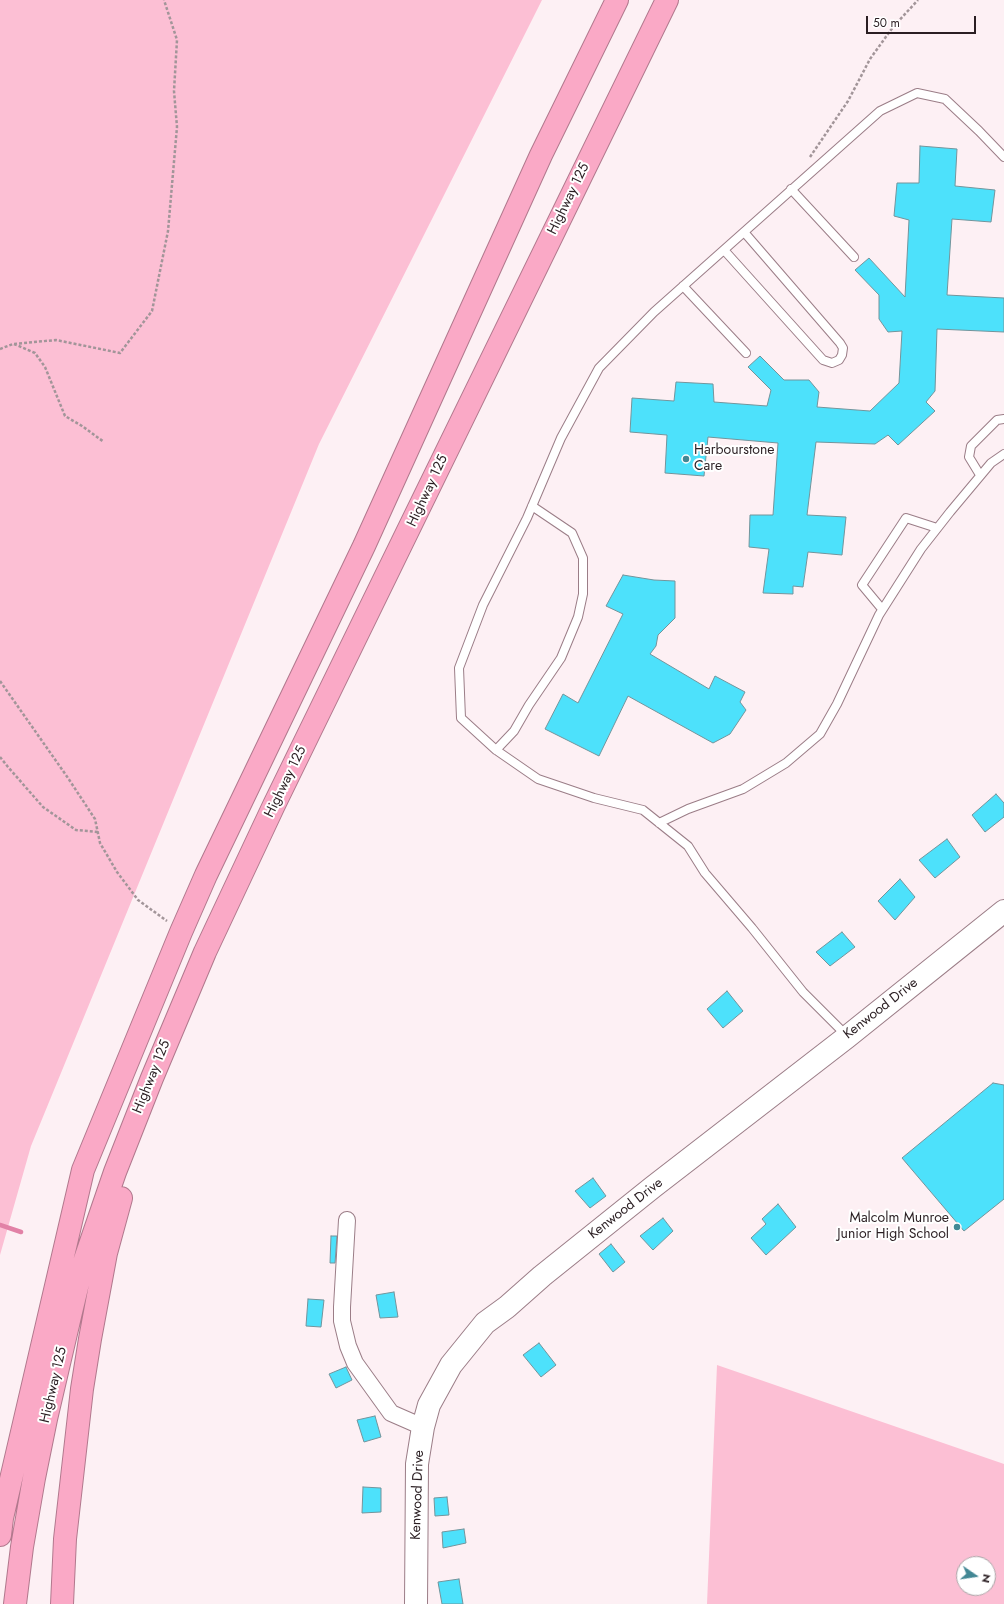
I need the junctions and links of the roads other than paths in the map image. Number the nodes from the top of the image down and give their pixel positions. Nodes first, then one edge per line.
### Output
1 (617, 0) edge
2 (667, 0) edge
3 (1004, 157) edge
4 (792, 190) junction
5 (744, 232) junction
6 (724, 250) junction
7 (854, 257) dead end
8 (683, 286) junction
9 (746, 353) dead end
10 (1004, 419) edge
11 (1004, 454) edge
12 (980, 475) junction
13 (532, 506) junction
14 (937, 528) junction
15 (882, 609) junction
16 (496, 750) junction
17 (660, 823) junction
18 (1004, 911) edge
19 (178, 1015) junction
20 (847, 1036) junction
21 (347, 1220) dead end
22 (423, 1427) junction
23 (1, 1526) edge
24 (15, 1604) edge
25 (62, 1604) edge
26 (416, 1604) edge

1 - 23 highway, Highway 125
2 - 19 highway, Highway 125
3 - 4 lane
4 - 5 lane
4 - 7 lane
5 - 6 lane
5 - 6 lane
6 - 8 lane
8 - 9 lane
8 - 13 lane
10 - 12 lane
11 - 12 lane
12 - 14 lane
13 - 16 lane
13 - 16 lane
14 - 15 lane
14 - 15 lane
15 - 17 lane
16 - 17 lane
17 - 20 lane
18 - 20 street, Kenwood Drive
19 - 24 highway, Highway 125
19 - 25 highway
20 - 22 street, Kenwood Drive
21 - 22 street
22 - 26 street, Kenwood Drive

